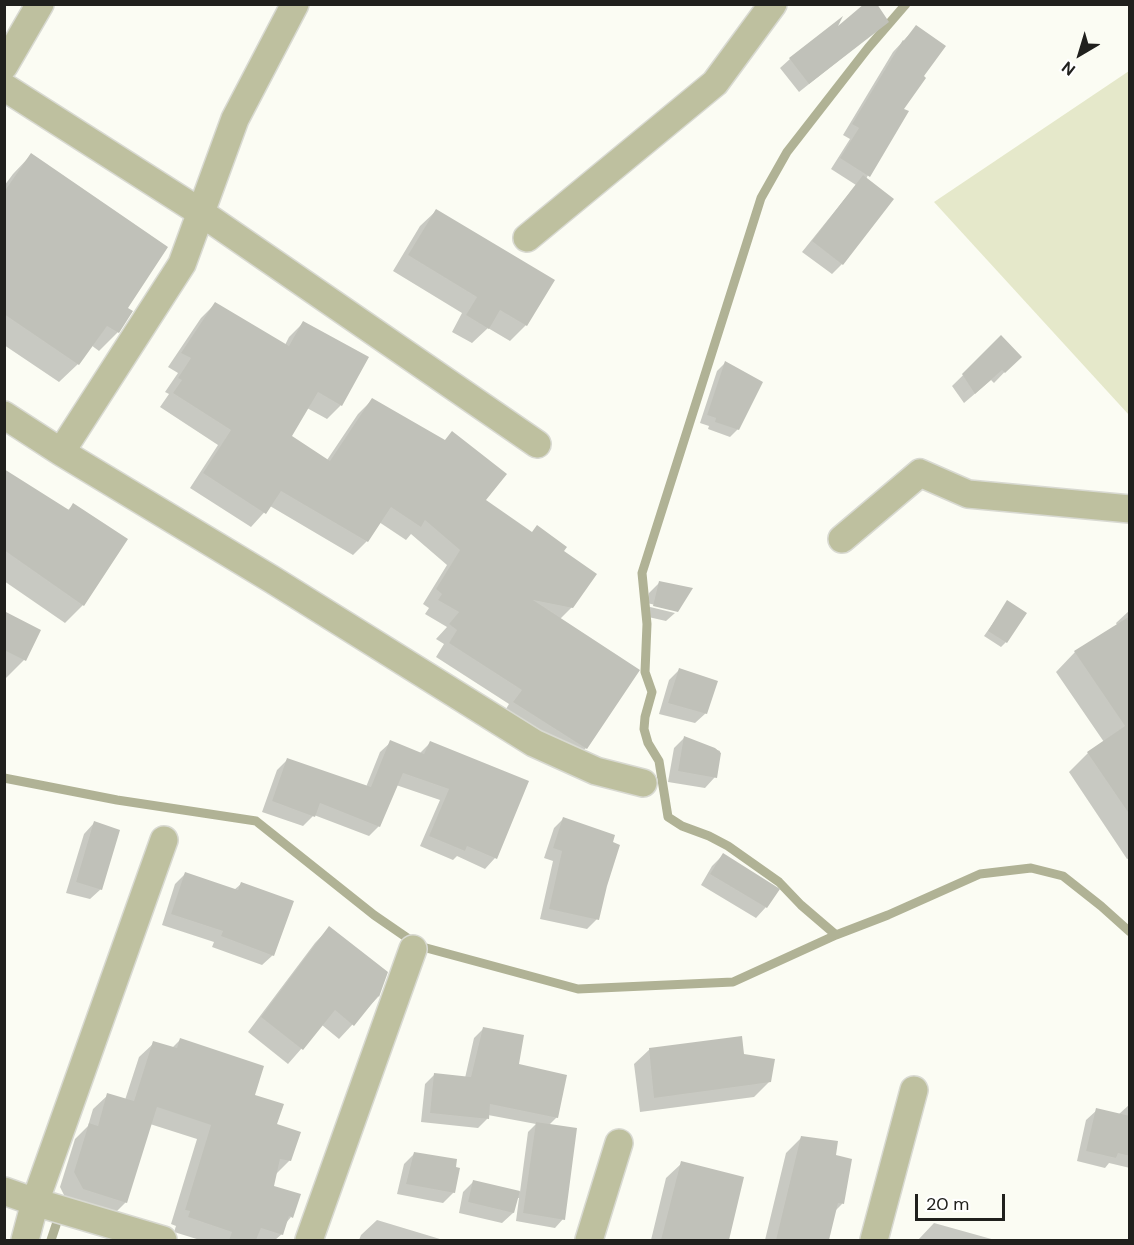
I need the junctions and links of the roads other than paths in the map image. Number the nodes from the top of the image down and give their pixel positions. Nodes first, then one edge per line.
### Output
1 (40, 4) edge
2 (295, 4) edge
3 (773, 4) edge
4 (4, 66) edge
5 (4, 87) edge
6 (200, 213) junction
7 (526, 238) dead end
8 (4, 415) edge
9 (537, 444) dead end
10 (61, 452) junction
11 (1130, 509) edge
12 (842, 539) dead end
13 (643, 783) dead end
14 (164, 840) dead end
15 (413, 949) dead end
16 (914, 1090) dead end
17 (619, 1143) dead end
18 (4, 1191) edge
19 (35, 1202) junction
20 (24, 1240) edge
21 (162, 1240) edge
22 (309, 1240) edge
23 (590, 1240) edge
24 (873, 1240) edge

1 - 4 street
2 - 6 street
3 - 7 street
5 - 6 street
6 - 9 street
6 - 10 street
8 - 10 street
10 - 13 street
11 - 12 street
14 - 19 street
15 - 22 street
16 - 24 street
17 - 23 street
18 - 19 street
19 - 20 street
19 - 21 street

